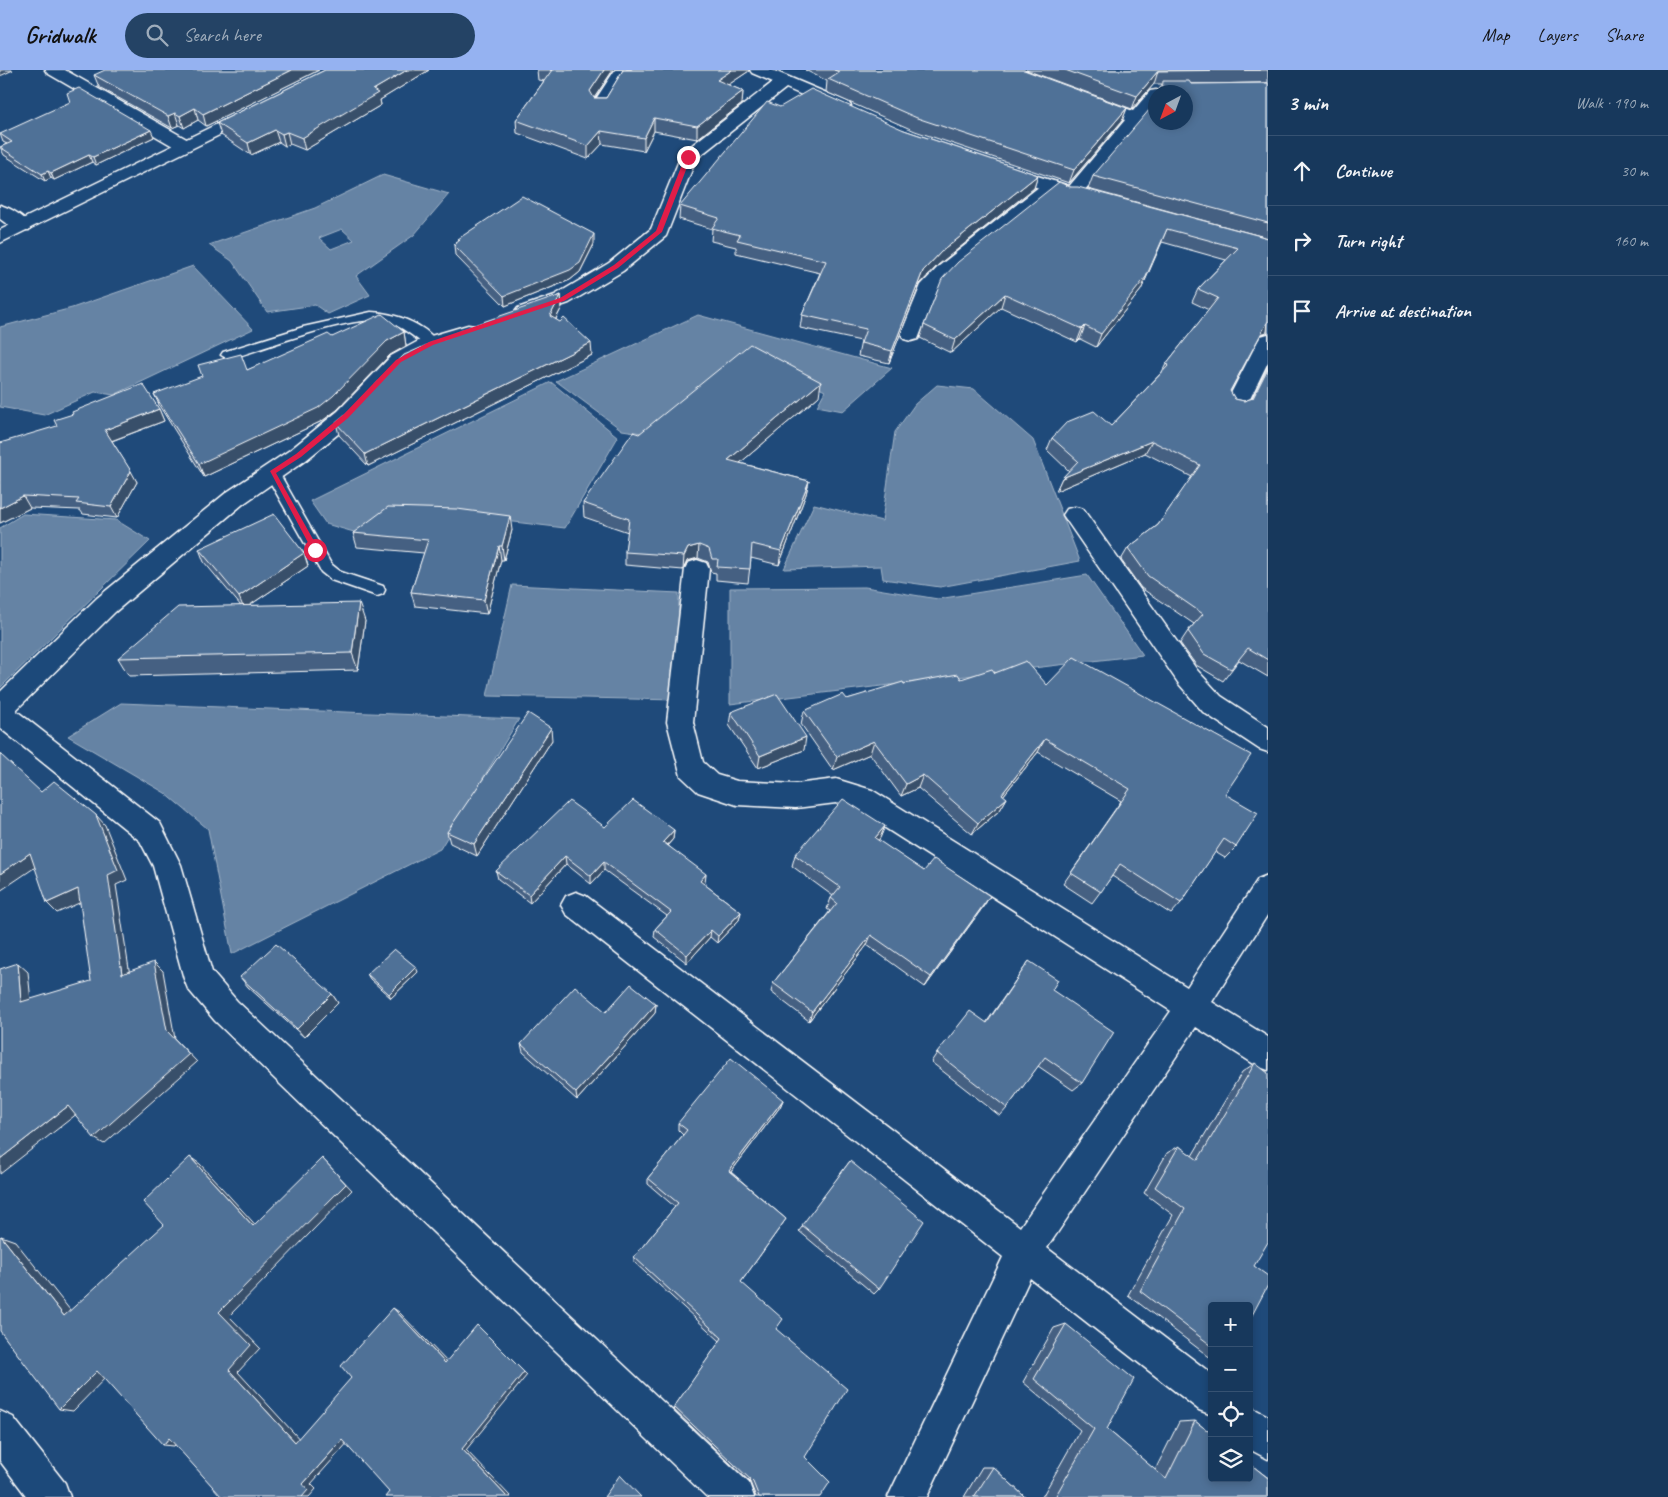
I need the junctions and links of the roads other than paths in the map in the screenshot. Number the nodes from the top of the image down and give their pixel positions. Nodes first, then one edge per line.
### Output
1 (53, 70) edge
2 (623, 70) edge
3 (758, 70) edge
4 (785, 80) junction
5 (1070, 94) edge
6 (1148, 104) edge
7 (263, 106) edge
8 (600, 106) edge
9 (856, 113) edge
10 (1135, 118) junction
11 (184, 145) junction
12 (980, 162) edge
13 (1051, 186) junction
14 (1072, 194) junction
15 (1100, 201) edge
16 (0, 210) edge
17 (22, 226) junction
18 (0, 237) edge
19 (911, 334) dead end
20 (1268, 341) edge
21 (431, 344) junction
22 (228, 354) dead end
23 (1236, 405) edge
24 (272, 473) junction
25 (1075, 515) dead end
26 (697, 569) dead end
27 (377, 590) dead end
28 (0, 709) edge
29 (0, 713) edge
30 (1268, 741) edge
31 (1268, 888) edge
32 (576, 905) dead end
33 (1192, 1007) junction
34 (1268, 1055) edge
35 (1024, 1251) junction
36 (1208, 1393) edge
37 (1253, 1429) edge
38 (0, 1430) edge
39 (1268, 1440) edge
40 (51, 1497) edge
41 (735, 1497) edge
42 (907, 1497) edge

1 - 11 street
2 - 8 street
3 - 4 street
4 - 9 street
4 - 21 street
5 - 10 street
6 - 10 street
7 - 11 street
10 - 14 street
11 - 17 street
12 - 13 street
13 - 14 street
13 - 19 street
14 - 15 street
16 - 17 street
17 - 18 street
20 - 23 street
21 - 22 lane
21 - 24 street
24 - 27 lane
24 - 28 street
25 - 30 street
26 - 33 street
29 - 41 street
31 - 33 street
32 - 35 street
33 - 34 street
33 - 35 street
35 - 36 street
35 - 42 street
37 - 39 street
38 - 40 street

